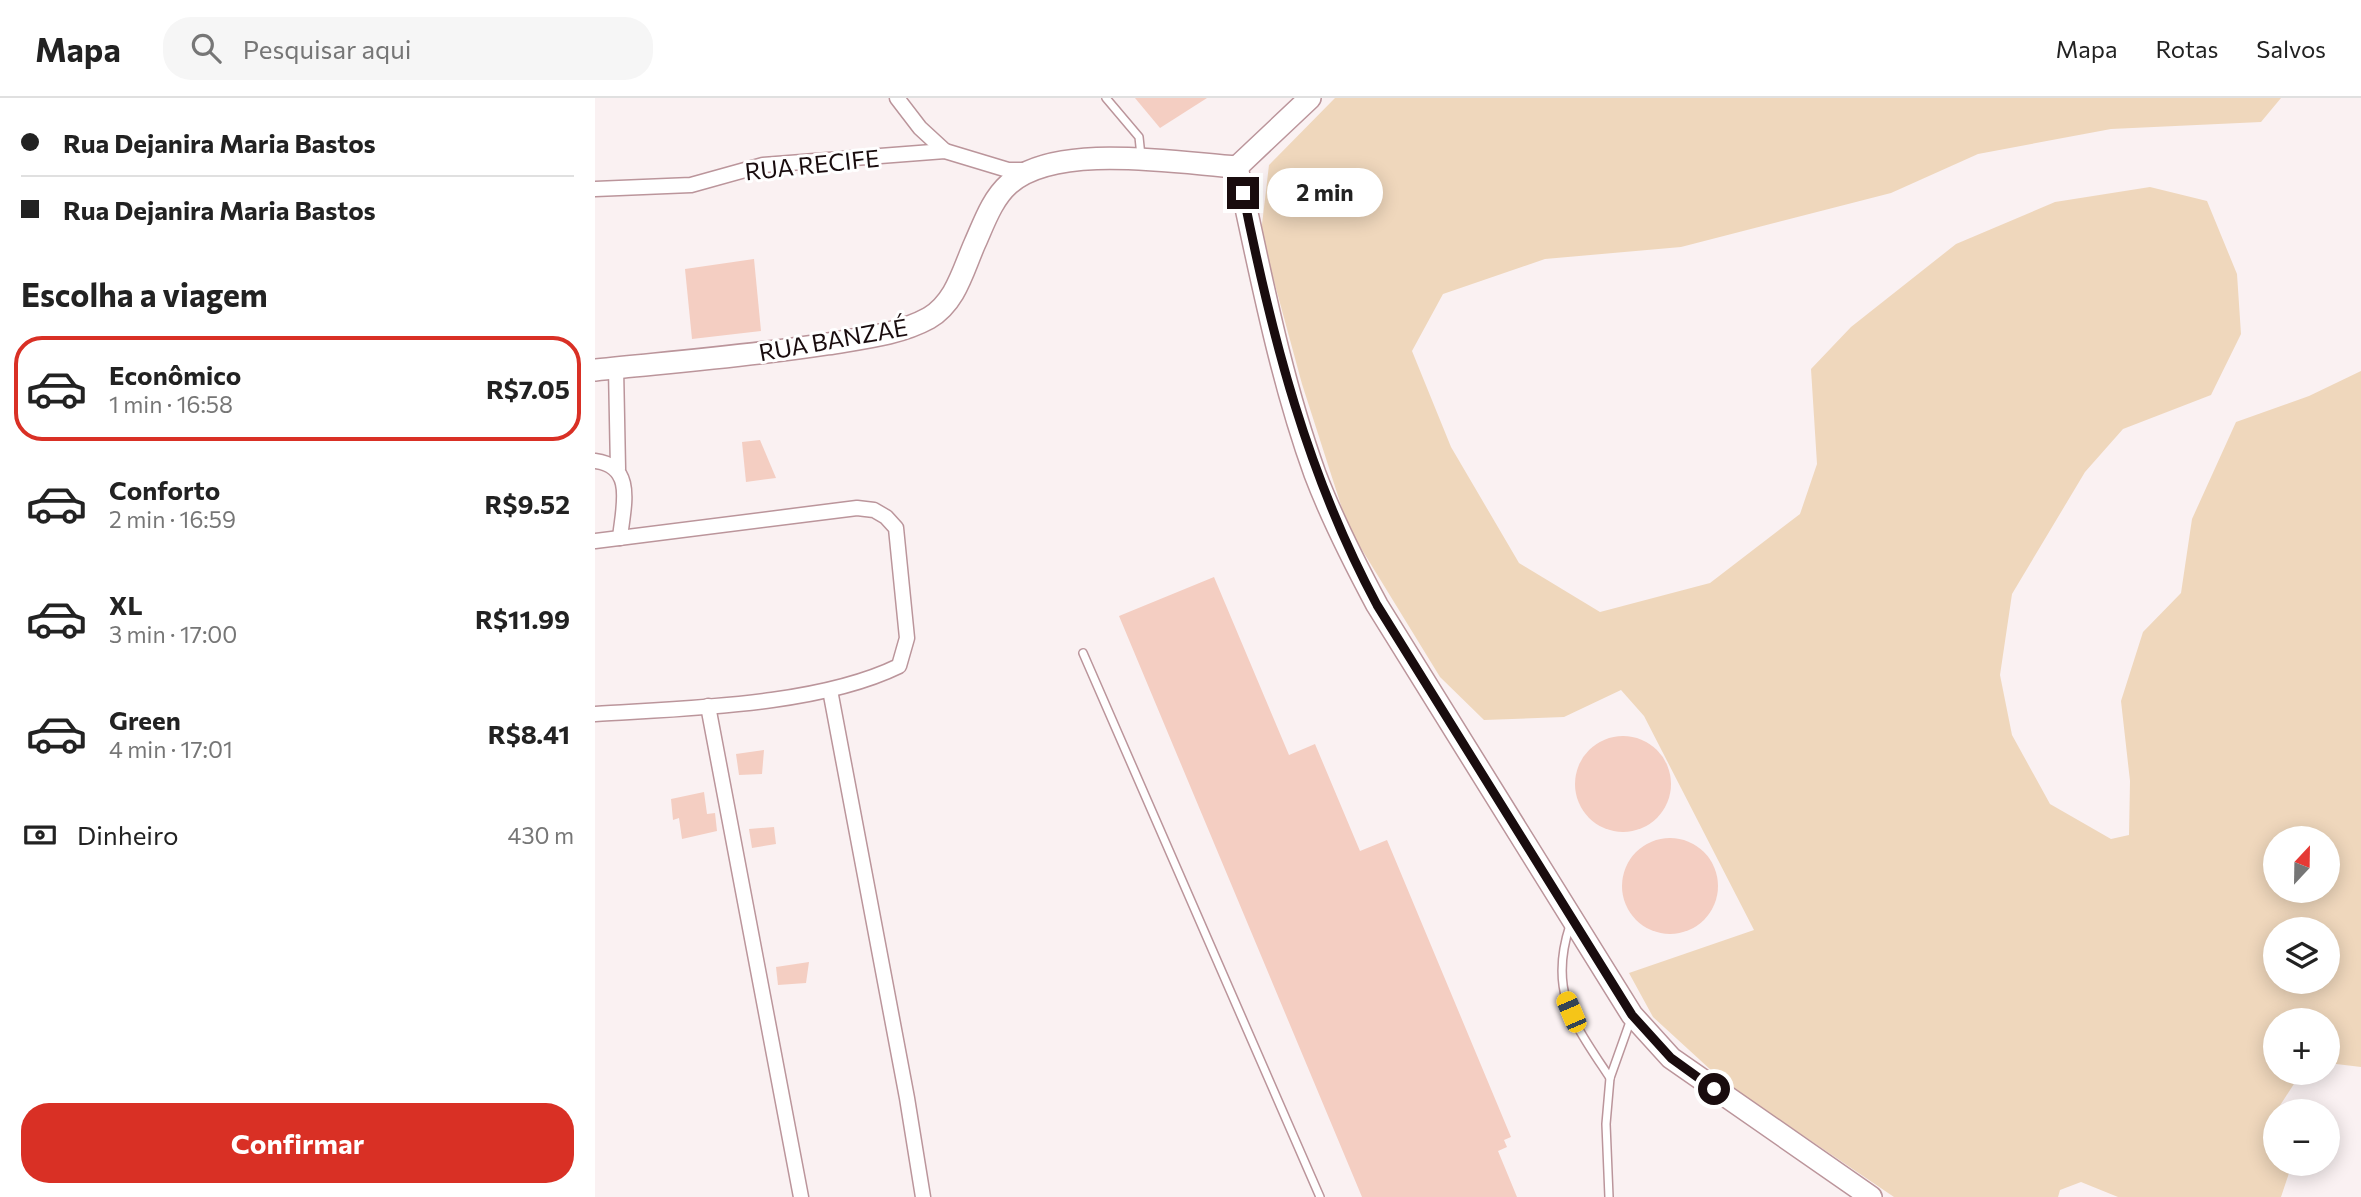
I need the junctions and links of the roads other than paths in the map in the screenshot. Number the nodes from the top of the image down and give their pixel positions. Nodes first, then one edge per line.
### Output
1 (897, 98) edge
2 (1106, 98) edge
3 (1310, 98) edge
4 (945, 151) junction
5 (1142, 160) junction
6 (1237, 167) junction
7 (1028, 170) junction
8 (595, 189) edge
9 (605, 369) edge
10 (595, 461) edge
11 (618, 469) junction
12 (620, 538) junction
13 (595, 541) edge
14 (1083, 653) dead end
15 (829, 690) junction
16 (708, 706) junction
17 (595, 714) edge
18 (1573, 918) junction
19 (1632, 1015) junction
20 (1610, 1078) junction
21 (801, 1197) edge
22 (923, 1197) edge
23 (1320, 1197) edge
24 (1609, 1197) edge
25 (1871, 1197) edge

1 - 4 street
2 - 5 lane
3 - 6 main road
4 - 7 street, RUA RECIFE
4 - 8 street, RUA RECIFE
5 - 6 main road, RUA BANZAÉ
5 - 7 main road, RUA BANZAÉ
6 - 18 main road
7 - 9 main road, RUA BANZAÉ
9 - 11 street
10 - 11 street
11 - 12 street
12 - 13 street
12 - 15 street
14 - 23 lane
15 - 16 street
15 - 22 street
16 - 17 street
16 - 21 street
18 - 19 main road
18 - 20 lane
19 - 20 lane
19 - 25 main road
20 - 24 lane

